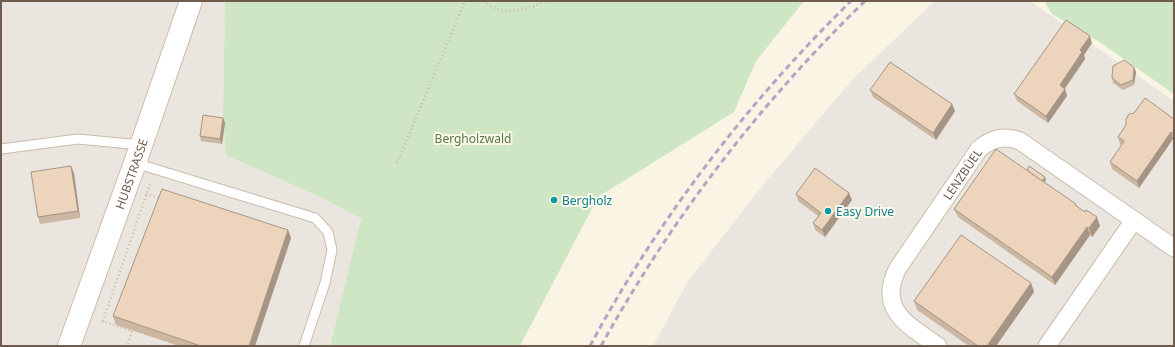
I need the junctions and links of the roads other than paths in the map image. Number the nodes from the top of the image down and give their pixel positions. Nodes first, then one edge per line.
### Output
1 (191, 1) edge
2 (1, 149) edge
3 (144, 159) junction
4 (1134, 220) junction
5 (1174, 248) edge
6 (69, 346) edge
7 (304, 346) edge
8 (938, 346) edge
9 (1047, 346) edge

1 - 3 street, HUBSTRASSE
2 - 3 lane
3 - 6 street, HUBSTRASSE
3 - 7 lane
4 - 5 street, LENZBÜEL
4 - 8 street, LENZBÜEL
4 - 9 street

